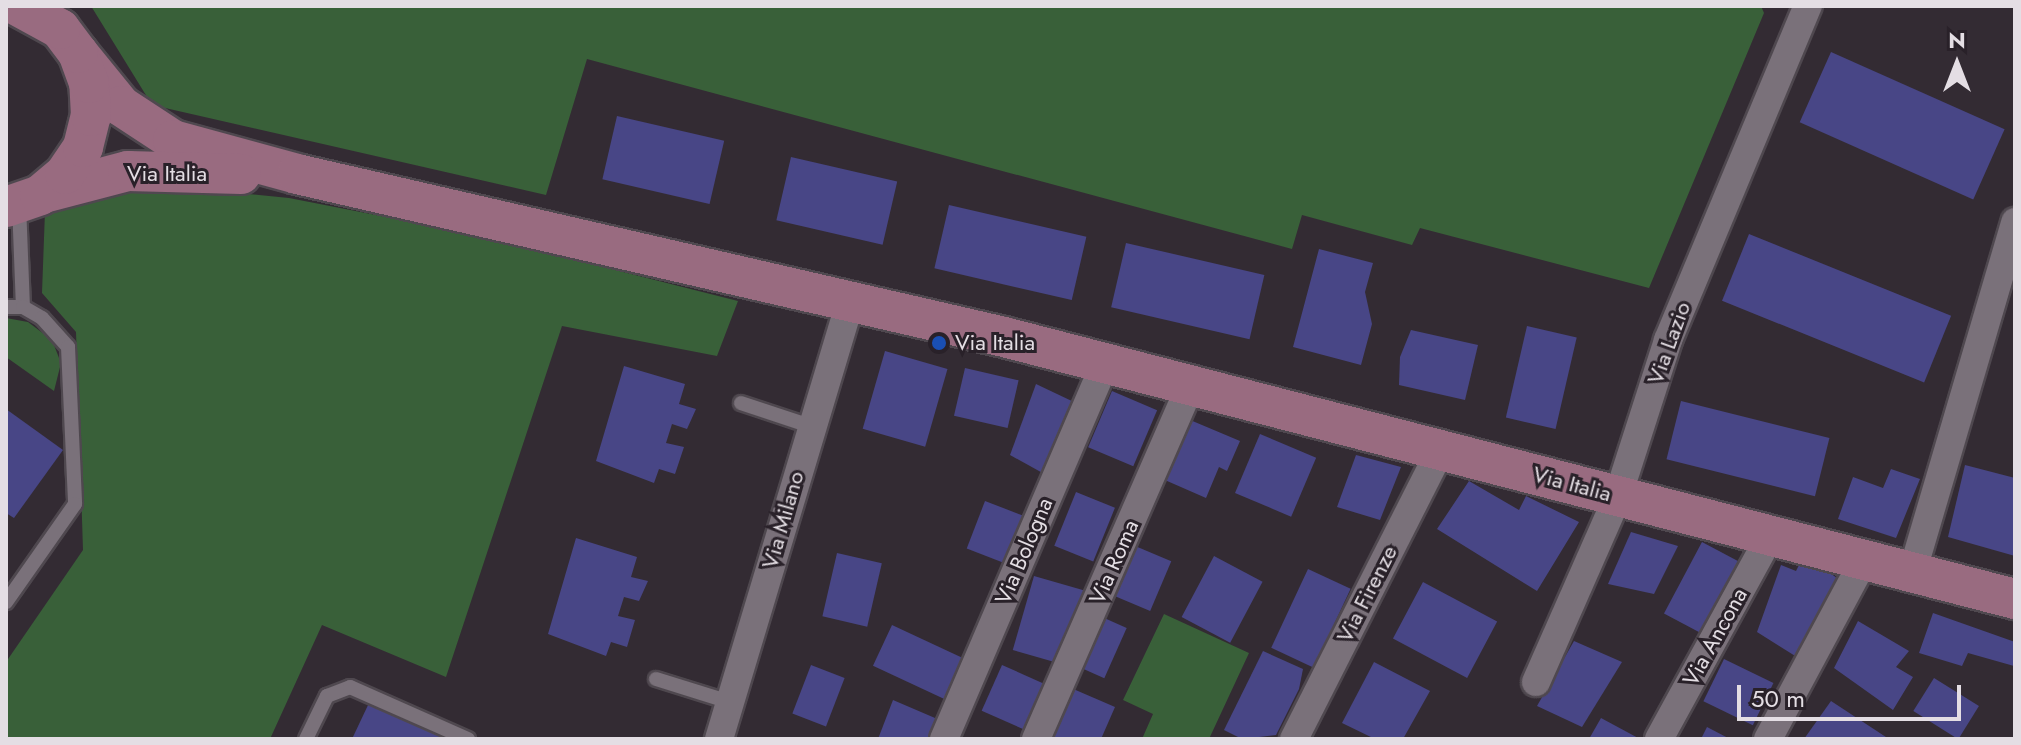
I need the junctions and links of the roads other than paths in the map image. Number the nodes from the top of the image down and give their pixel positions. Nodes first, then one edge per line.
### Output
1 (18, 6) edge
2 (1808, 6) edge
3 (78, 53) junction
4 (297, 174) junction
5 (22, 202) edge
6 (2015, 222) edge
7 (850, 301) junction
8 (6, 307) edge
9 (23, 307) junction
10 (1105, 363) junction
11 (1191, 384) junction
12 (741, 403) dead end
13 (810, 426) junction
14 (1441, 449) junction
15 (1618, 496) junction
16 (1770, 536) junction
17 (1864, 560) junction
18 (1912, 573) junction
19 (2015, 599) edge
20 (6, 602) edge
21 (656, 679) dead end
22 (1536, 682) dead end
23 (730, 702) junction
24 (306, 739) edge
25 (468, 739) edge
26 (719, 739) edge
27 (944, 739) edge
28 (1036, 739) edge
29 (1294, 739) edge
30 (1659, 739) edge
31 (1768, 739) edge

1 - 3 main road, Via Italia
2 - 15 street, Via Lazio
3 - 4 main road, Via Italia
3 - 5 main road
4 - 5 main road, Via Italia
4 - 7 main road, Via Italia
5 - 9 lane
6 - 18 street
7 - 10 main road, Via Italia
7 - 13 street, Via Milano
8 - 9 lane
9 - 20 lane
10 - 11 main road, Via Italia
10 - 27 street, Via Bologna
11 - 14 main road, Via Italia
11 - 28 street, Via Roma
12 - 13 lane
13 - 23 street, Via Milano
14 - 15 main road, Via Italia
14 - 29 street, Via Firenze
15 - 16 main road, Via Italia
15 - 22 street, Via Lazio
16 - 17 main road, Via Italia
16 - 30 street, Via Ancona
17 - 18 main road, Via Italia
17 - 31 street
18 - 19 main road, Via Italia
21 - 23 lane
23 - 26 street, Via Milano
24 - 25 lane

